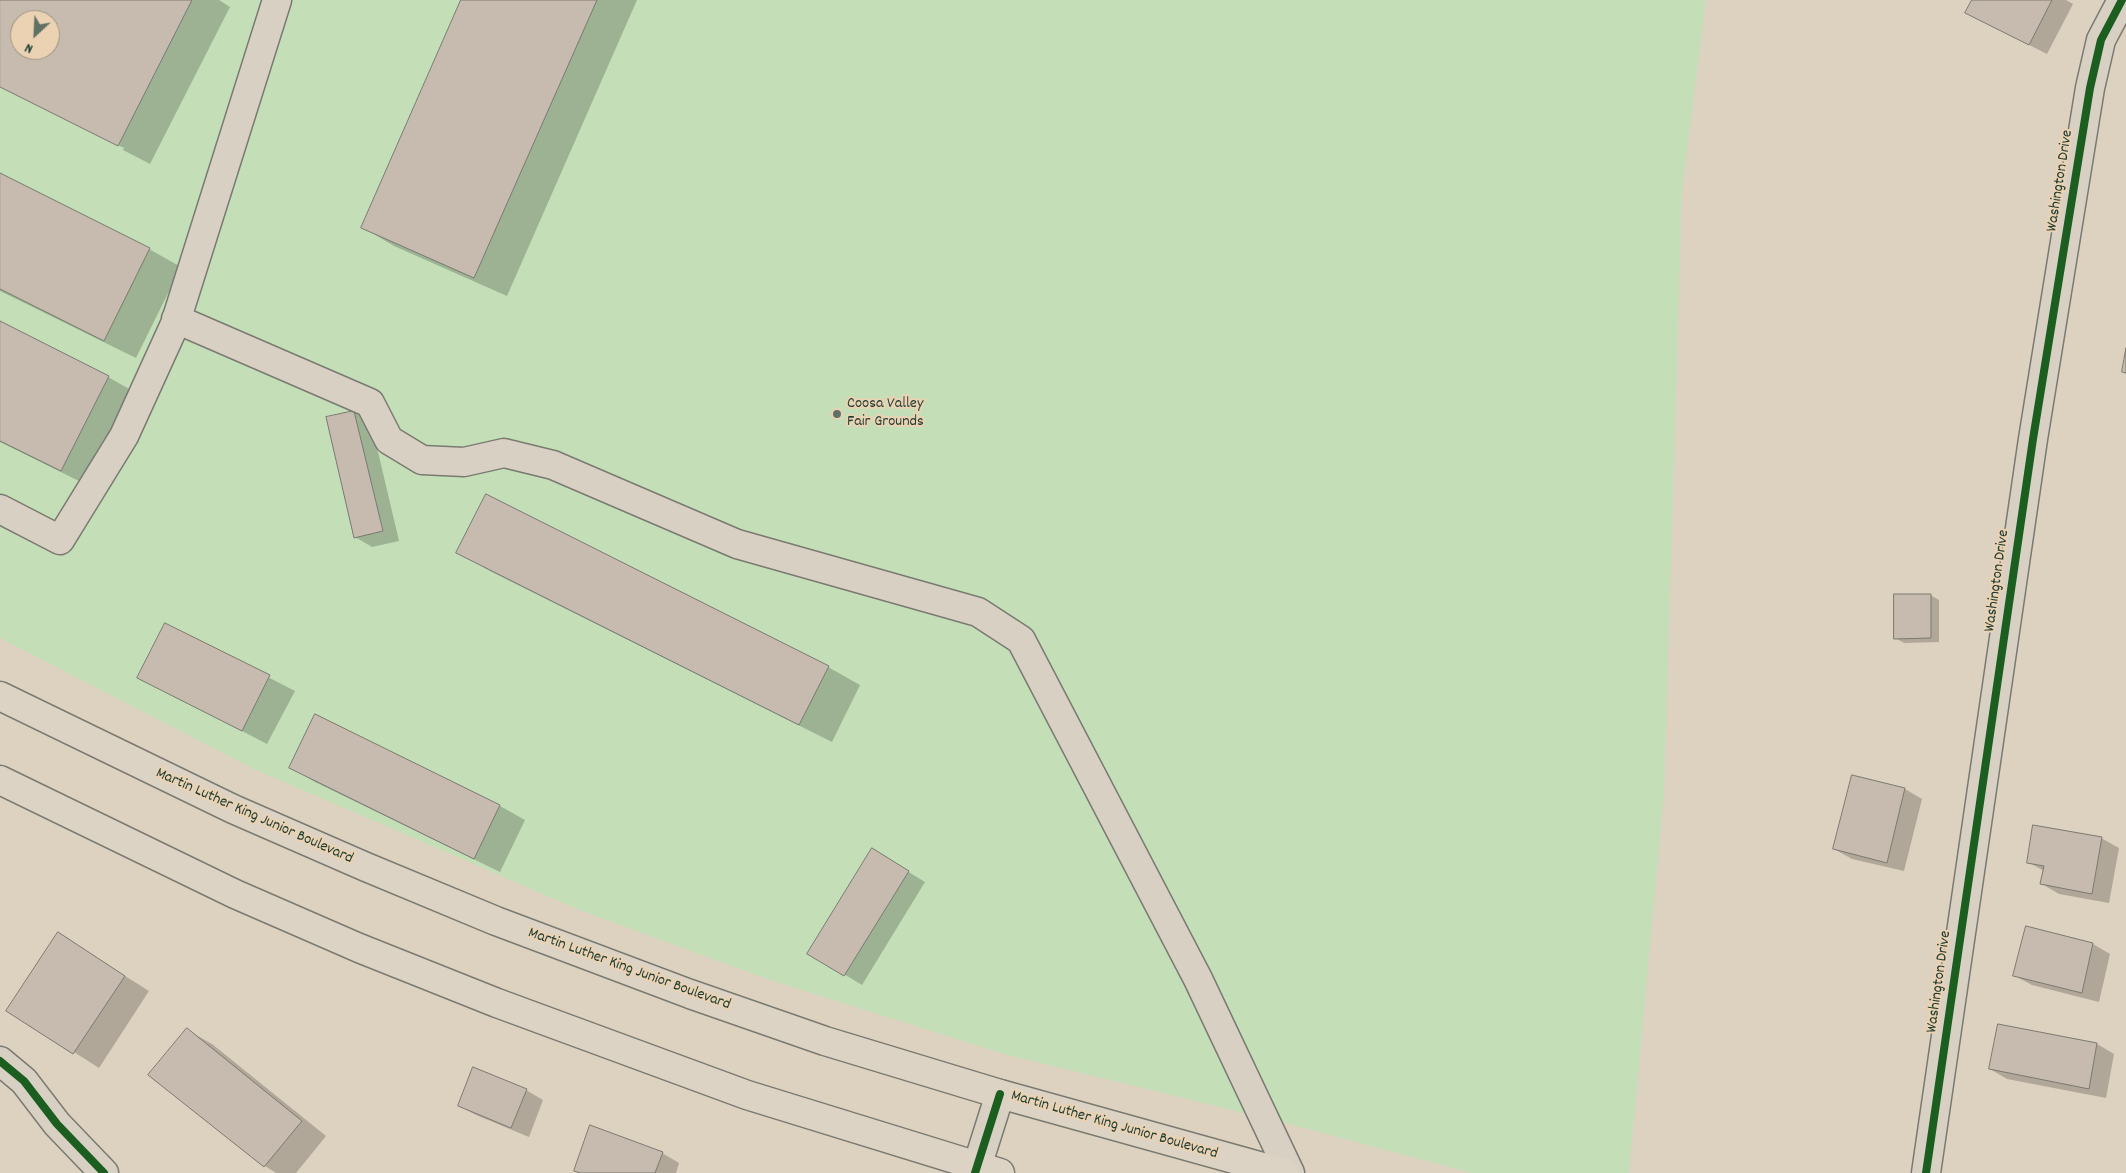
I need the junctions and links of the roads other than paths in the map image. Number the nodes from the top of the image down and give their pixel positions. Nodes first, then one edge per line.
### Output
1 (277, 0) edge
2 (2122, 0) edge
3 (176, 319) junction
4 (0, 509) edge
5 (0, 696) edge
6 (0, 780) edge
7 (0, 1061) edge
8 (1000, 1094) junction
9 (984, 1171) edge
10 (104, 1173) edge
11 (1284, 1173) edge
12 (1290, 1173) edge
13 (1926, 1173) edge

1 - 3 street
2 - 13 street, Washington Drive
3 - 4 street
3 - 12 street
5 - 8 main road, Martin Luther King Junior Boulevard
6 - 9 main road
7 - 10 street
8 - 9 street
8 - 11 main road, Martin Luther King Junior Boulevard

